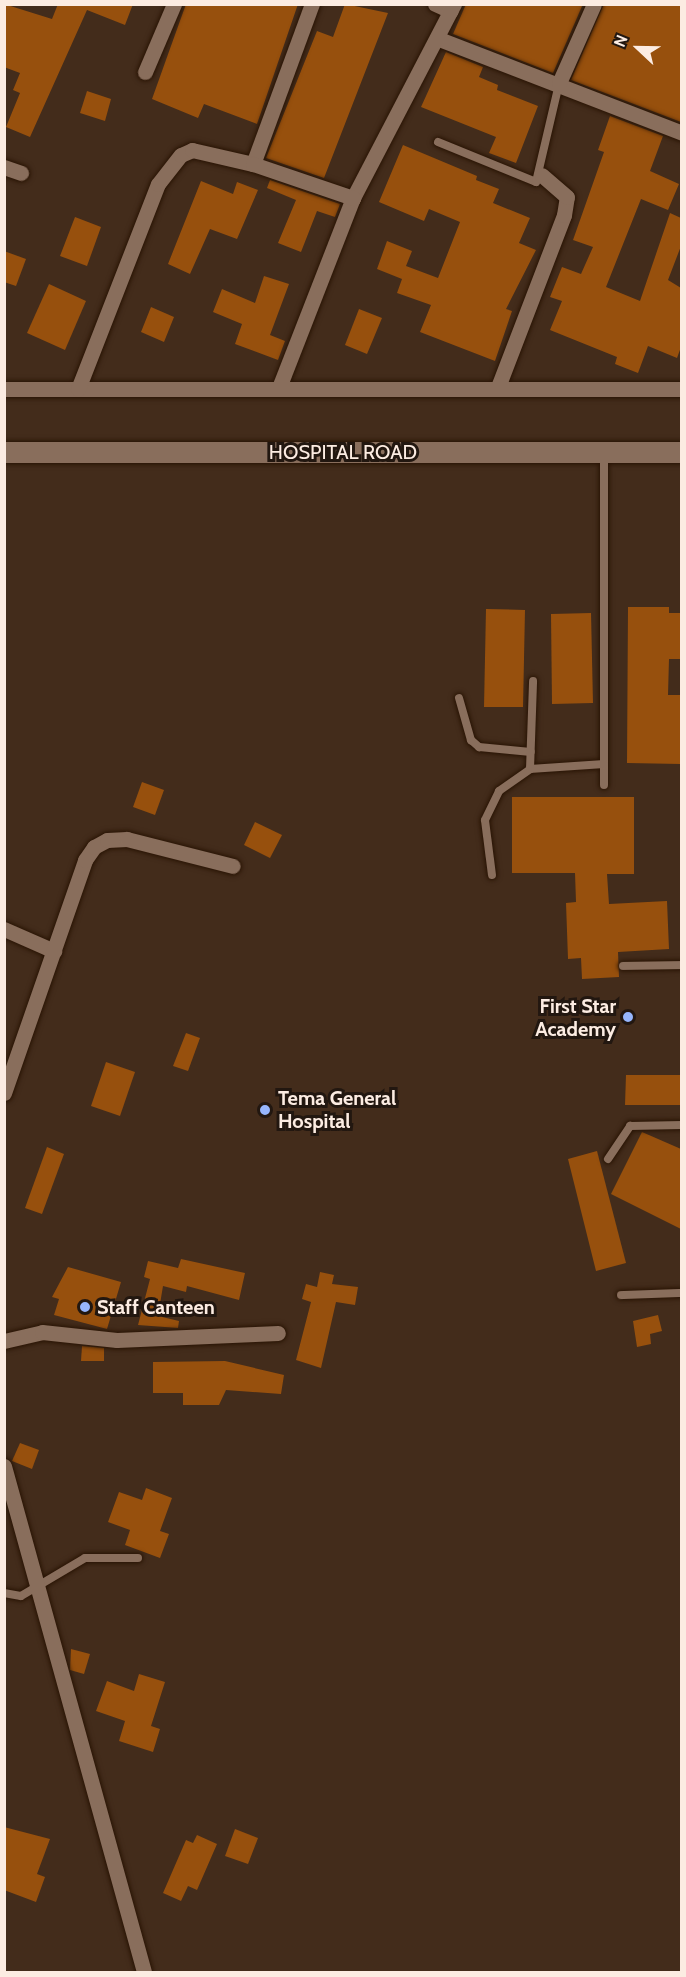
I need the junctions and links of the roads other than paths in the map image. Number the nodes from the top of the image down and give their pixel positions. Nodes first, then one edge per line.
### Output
1 (174, 4) edge
2 (312, 4) edge
3 (435, 4) edge
4 (594, 4) edge
5 (452, 8) edge
6 (439, 39) junction
7 (146, 72) dead end
8 (559, 83) junction
9 (681, 133) edge
10 (438, 142) dead end
11 (253, 164) junction
12 (4, 167) edge
13 (21, 173) dead end
14 (542, 175) junction
15 (353, 198) junction
16 (280, 385) junction
17 (498, 387) junction
18 (681, 388) edge
19 (4, 389) edge
20 (78, 389) junction
21 (4, 452) edge
22 (604, 452) junction
23 (681, 452) edge
24 (533, 681) dead end
25 (459, 698) dead end
26 (531, 752) junction
27 (604, 764) junction
28 (530, 769) junction
29 (604, 785) dead end
30 (233, 866) dead end
31 (492, 875) dead end
32 (4, 929) edge
33 (54, 951) junction
34 (681, 965) edge
35 (623, 966) dead end
36 (7, 1075) edge
37 (4, 1092) edge
38 (681, 1125) edge
39 (608, 1159) dead end
40 (681, 1293) edge
41 (621, 1295) dead end
42 (279, 1334) dead end
43 (4, 1341) edge
44 (4, 1466) edge
45 (138, 1558) dead end
46 (36, 1589) junction
47 (4, 1593) edge
48 (144, 1972) edge

1 - 7 street
2 - 11 street
3 - 5 street
4 - 8 street
5 - 6 street
6 - 8 street
6 - 15 street
8 - 9 street
8 - 14 lane
10 - 14 lane
11 - 15 street
11 - 20 street
12 - 13 street
14 - 17 street
15 - 16 street
16 - 17 street
16 - 20 street
17 - 18 street
19 - 20 street
21 - 22 main road, HOSPITAL ROAD
22 - 23 main road, HOSPITAL ROAD
22 - 27 lane
24 - 26 lane
25 - 26 lane
26 - 28 lane
27 - 28 lane
27 - 29 lane
28 - 31 lane
30 - 33 street
32 - 33 street
33 - 36 street
34 - 35 lane
36 - 37 street
38 - 39 lane
40 - 41 lane
42 - 43 street
44 - 46 street
45 - 46 lane
46 - 47 lane
46 - 48 street

